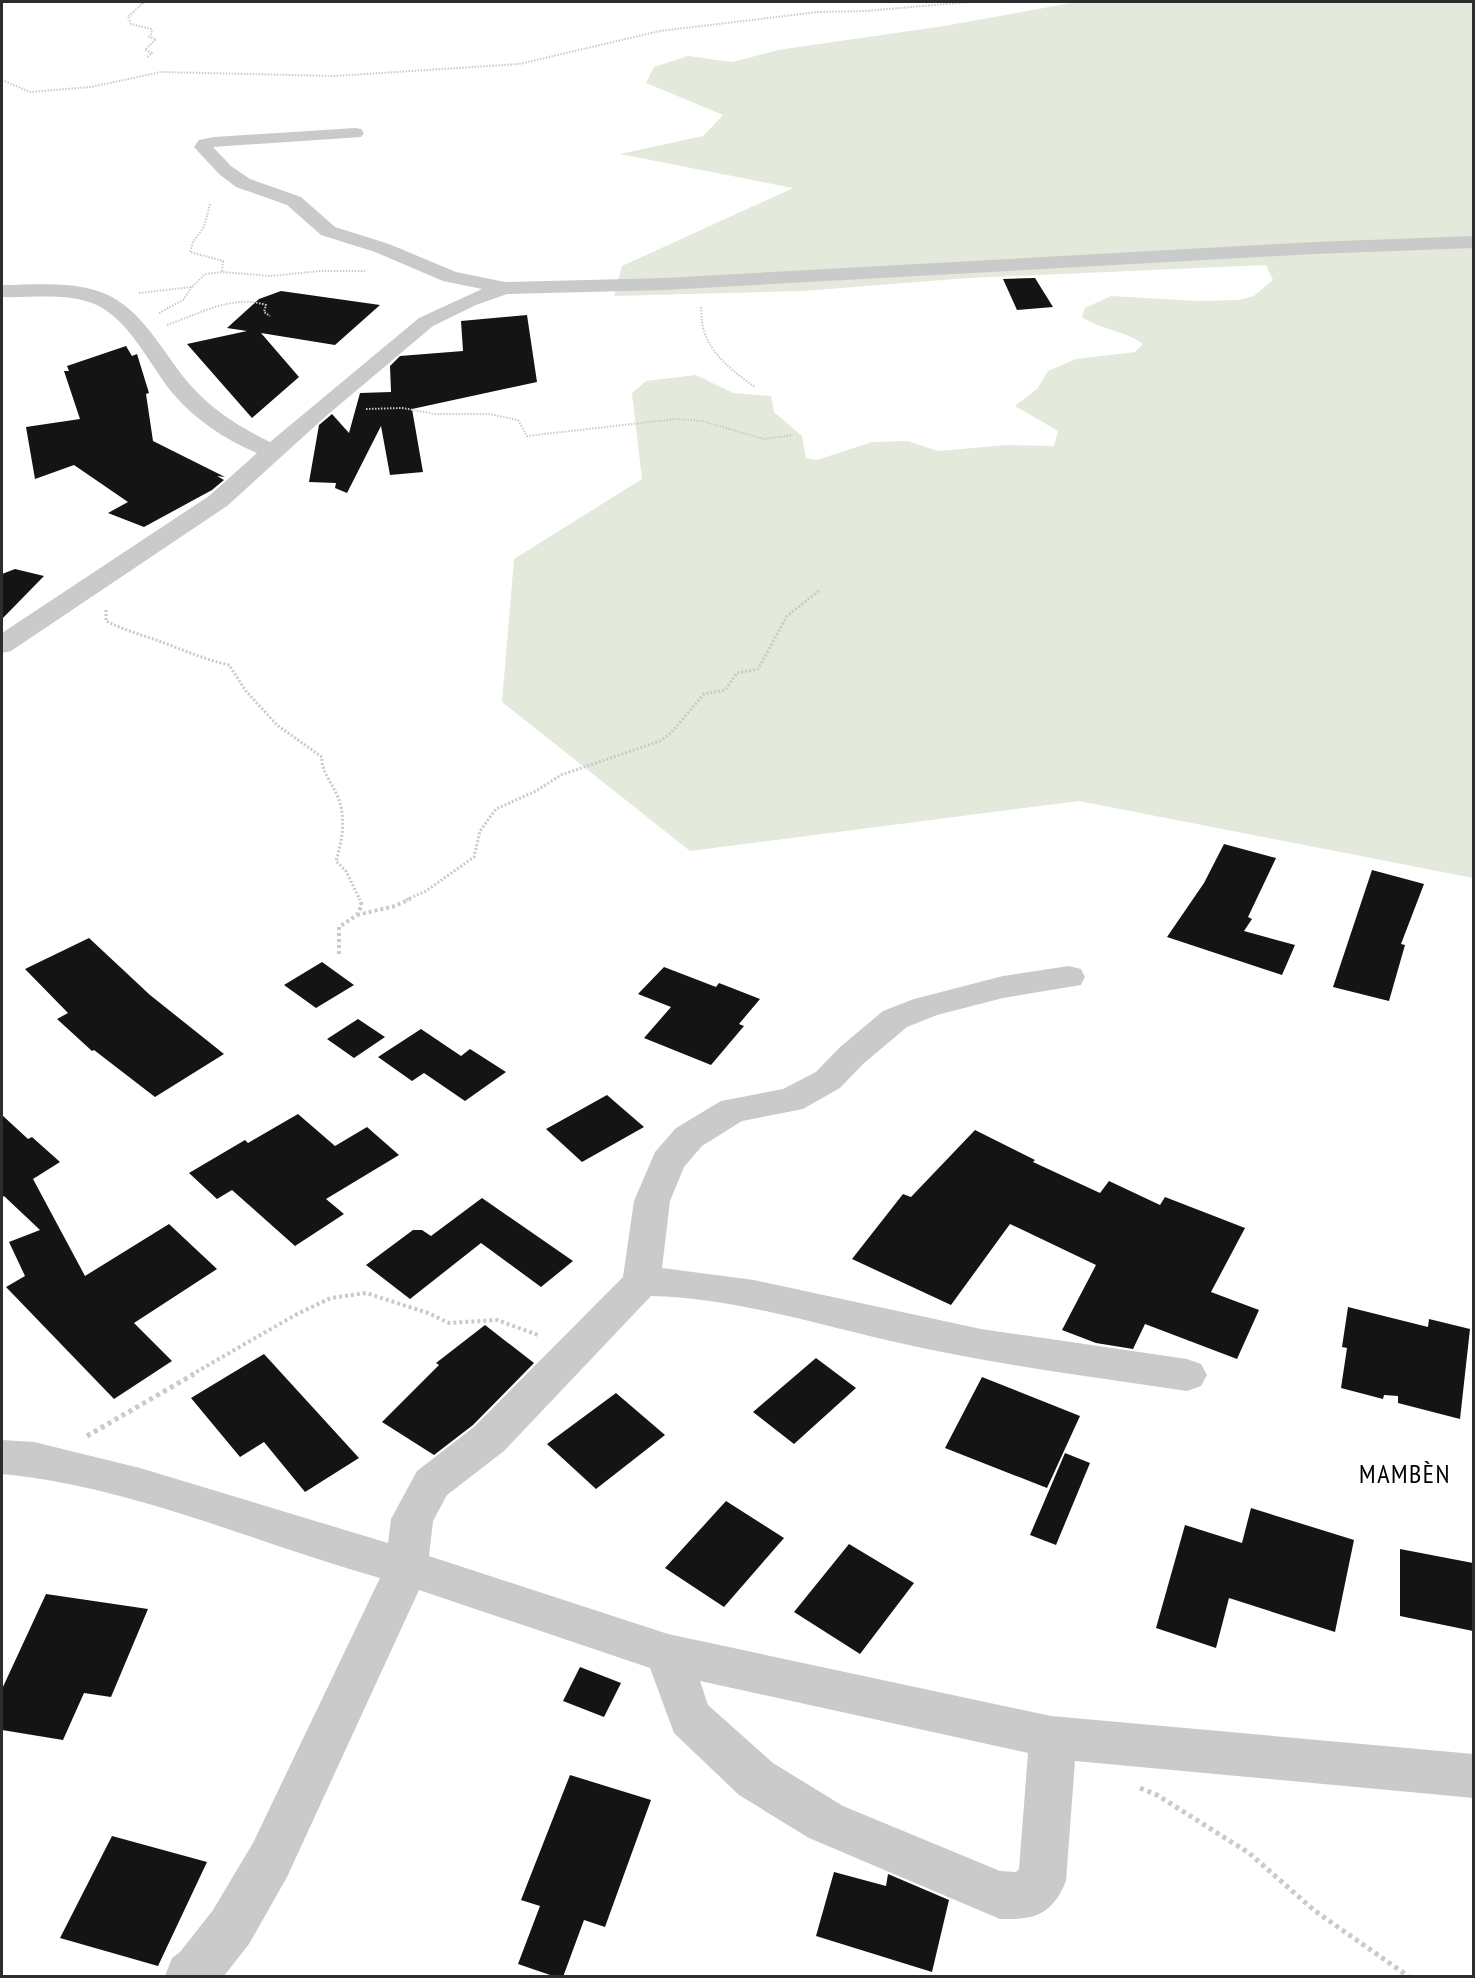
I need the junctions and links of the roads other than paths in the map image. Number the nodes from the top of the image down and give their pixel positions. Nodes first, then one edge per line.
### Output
1 (356, 133) dead end
2 (1473, 242) edge
3 (504, 288) junction
4 (2, 291) edge
5 (275, 452) junction
6 (2, 645) edge
7 (1070, 977) dead end
8 (641, 1282) junction
9 (1187, 1375) dead end
10 (18, 1458) edge
11 (406, 1567) junction
12 (668, 1654) junction
13 (1051, 1737) junction
14 (1473, 1776) edge
15 (190, 1977) edge

1 - 3 street
2 - 3 street
3 - 5 street
4 - 5 street
5 - 6 street
7 - 8 street
8 - 9 street
8 - 11 street
10 - 11 street
11 - 12 street
11 - 15 street
12 - 13 street
12 - 13 street
13 - 14 street

